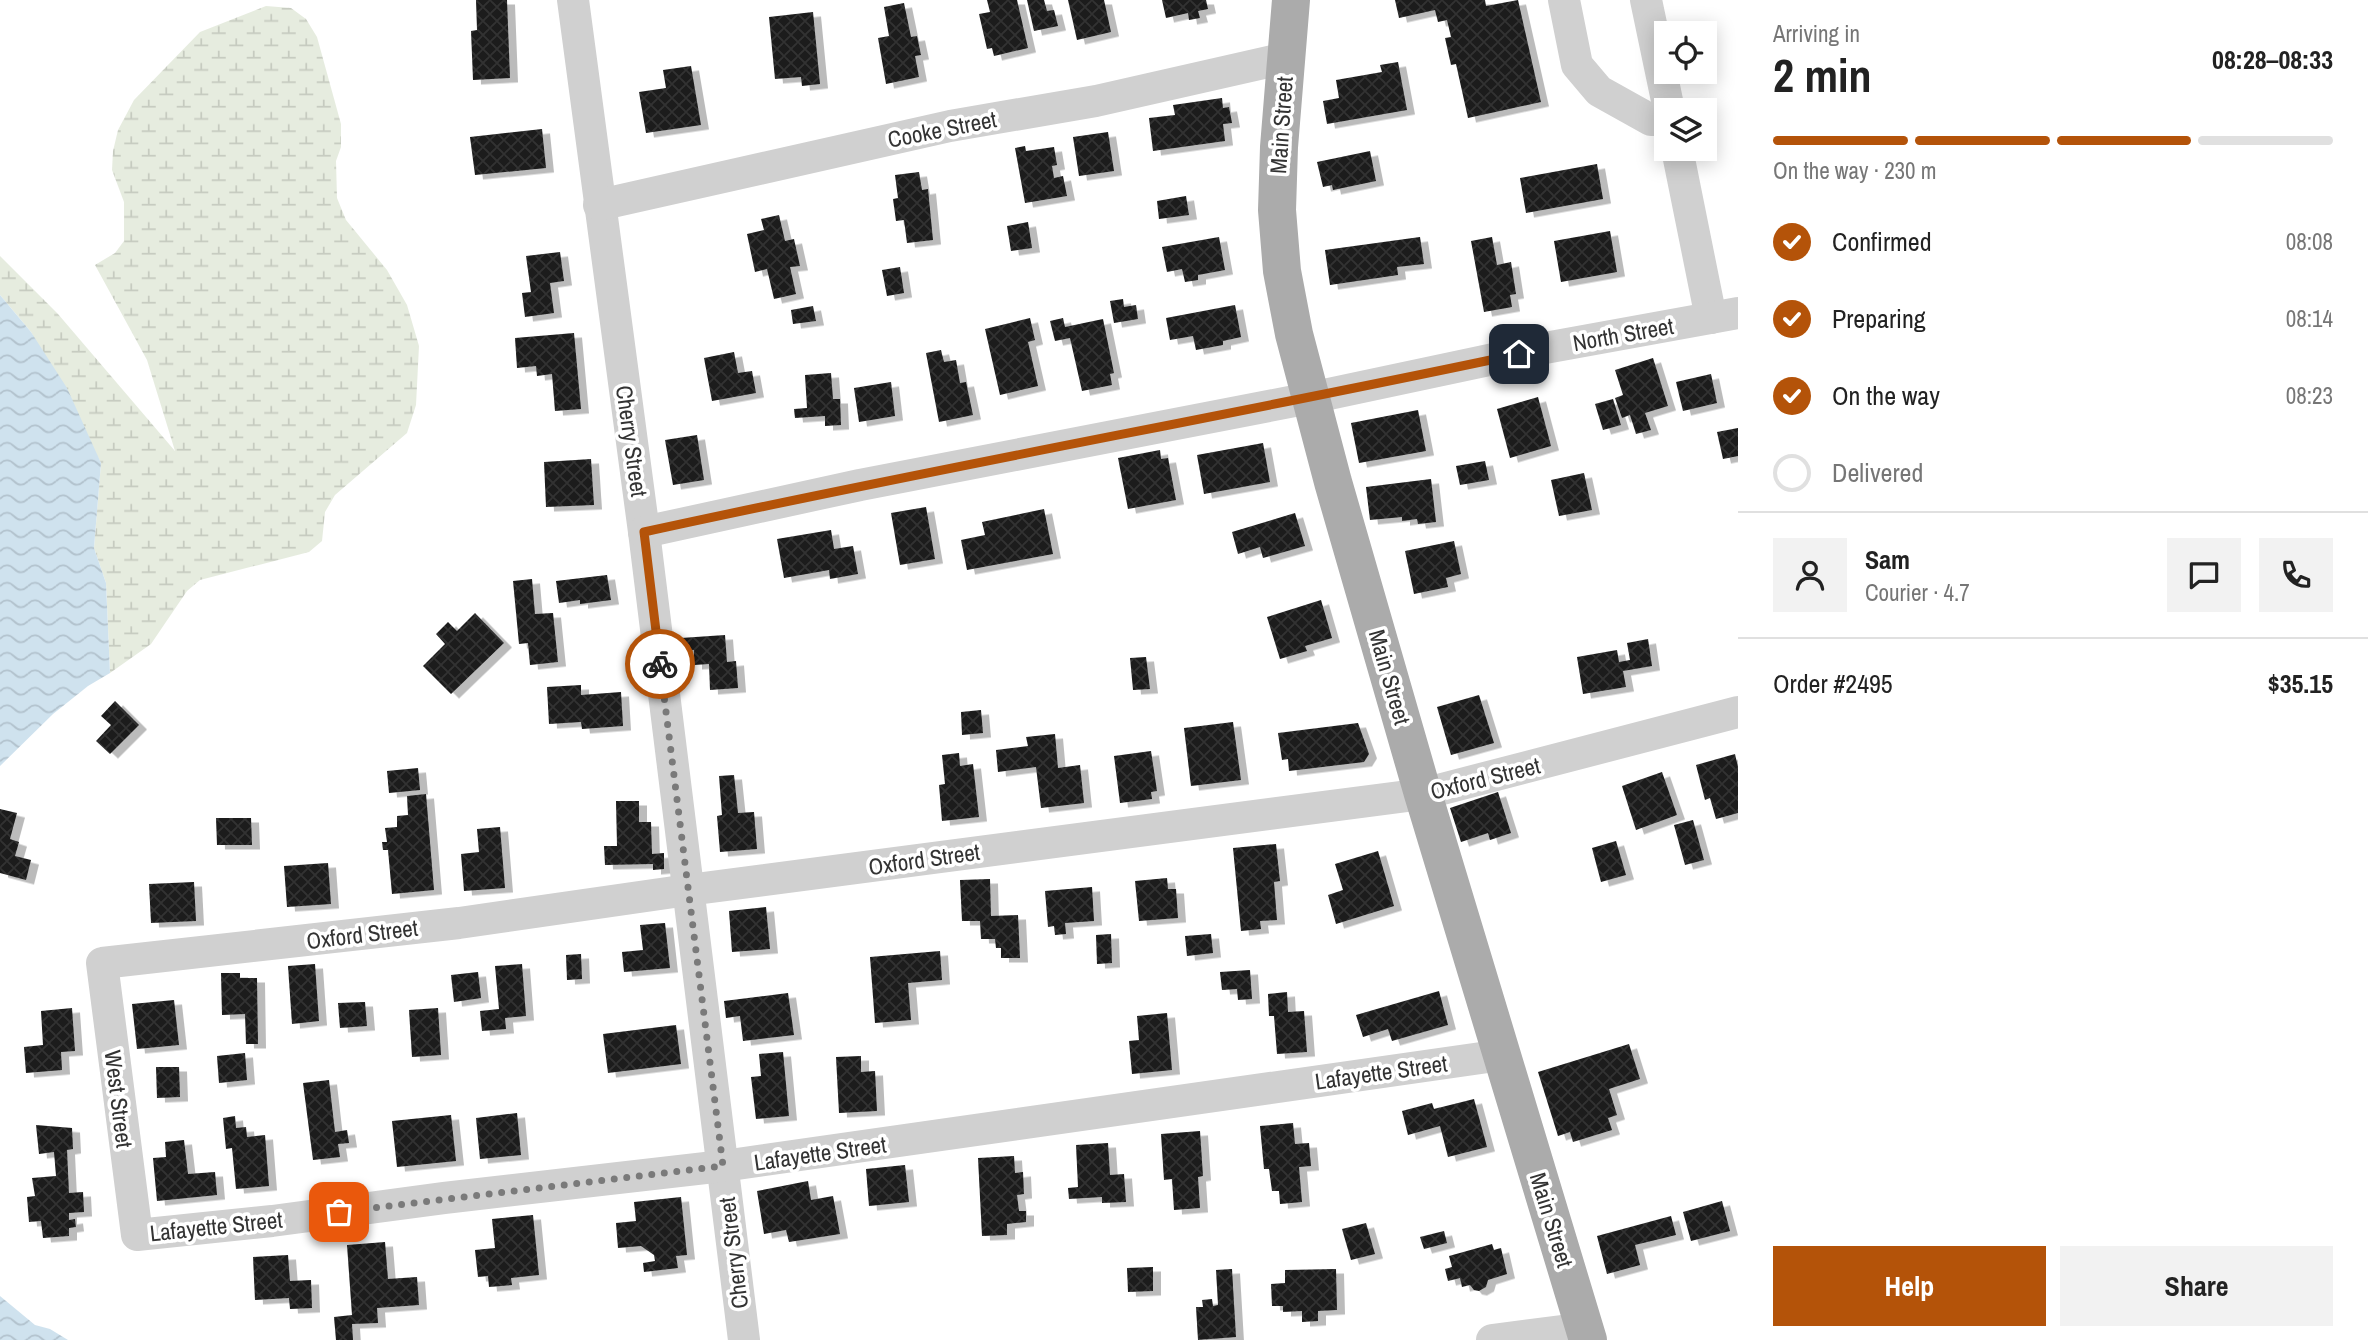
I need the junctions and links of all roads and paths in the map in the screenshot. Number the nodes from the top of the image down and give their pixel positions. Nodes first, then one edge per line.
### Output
1 (573, 0) edge
2 (1292, 0) edge
3 (1564, 0) edge
4 (1646, 0) edge
5 (1286, 58) junction
6 (1666, 98) edge
7 (1654, 120) edge
8 (1680, 161) edge
9 (599, 205) junction
10 (1725, 316) edge
11 (1310, 398) junction
12 (644, 532) junction
13 (1738, 712) edge
14 (1423, 794) junction
15 (688, 890) junction
16 (102, 963) joint
17 (1502, 1055) junction
18 (723, 1166) junction
19 (136, 1234) joint
20 (1586, 1334) edge
21 (744, 1340) edge
22 (1492, 1340) edge

1 - 9 street, Cherry Street
2 - 5 main road, Main Street
3 - 7 street
4 - 6 street
5 - 9 street, Cooke Street
5 - 11 main road, Main Street
8 - 10 street
9 - 12 street, Cherry Street
10 - 11 street, North Street
11 - 12 street, North Street
11 - 14 main road, Main Street
12 - 15 street, Cherry Street
13 - 14 street, Oxford Street
14 - 15 street, Oxford Street
14 - 17 main road, Main Street
15 - 16 street, Oxford Street
15 - 18 street, Cherry Street
16 - 19 street, West Street
17 - 18 street, Lafayette Street
17 - 20 main road, Main Street
18 - 19 street, Lafayette Street
18 - 21 street, Cherry Street
20 - 22 street

